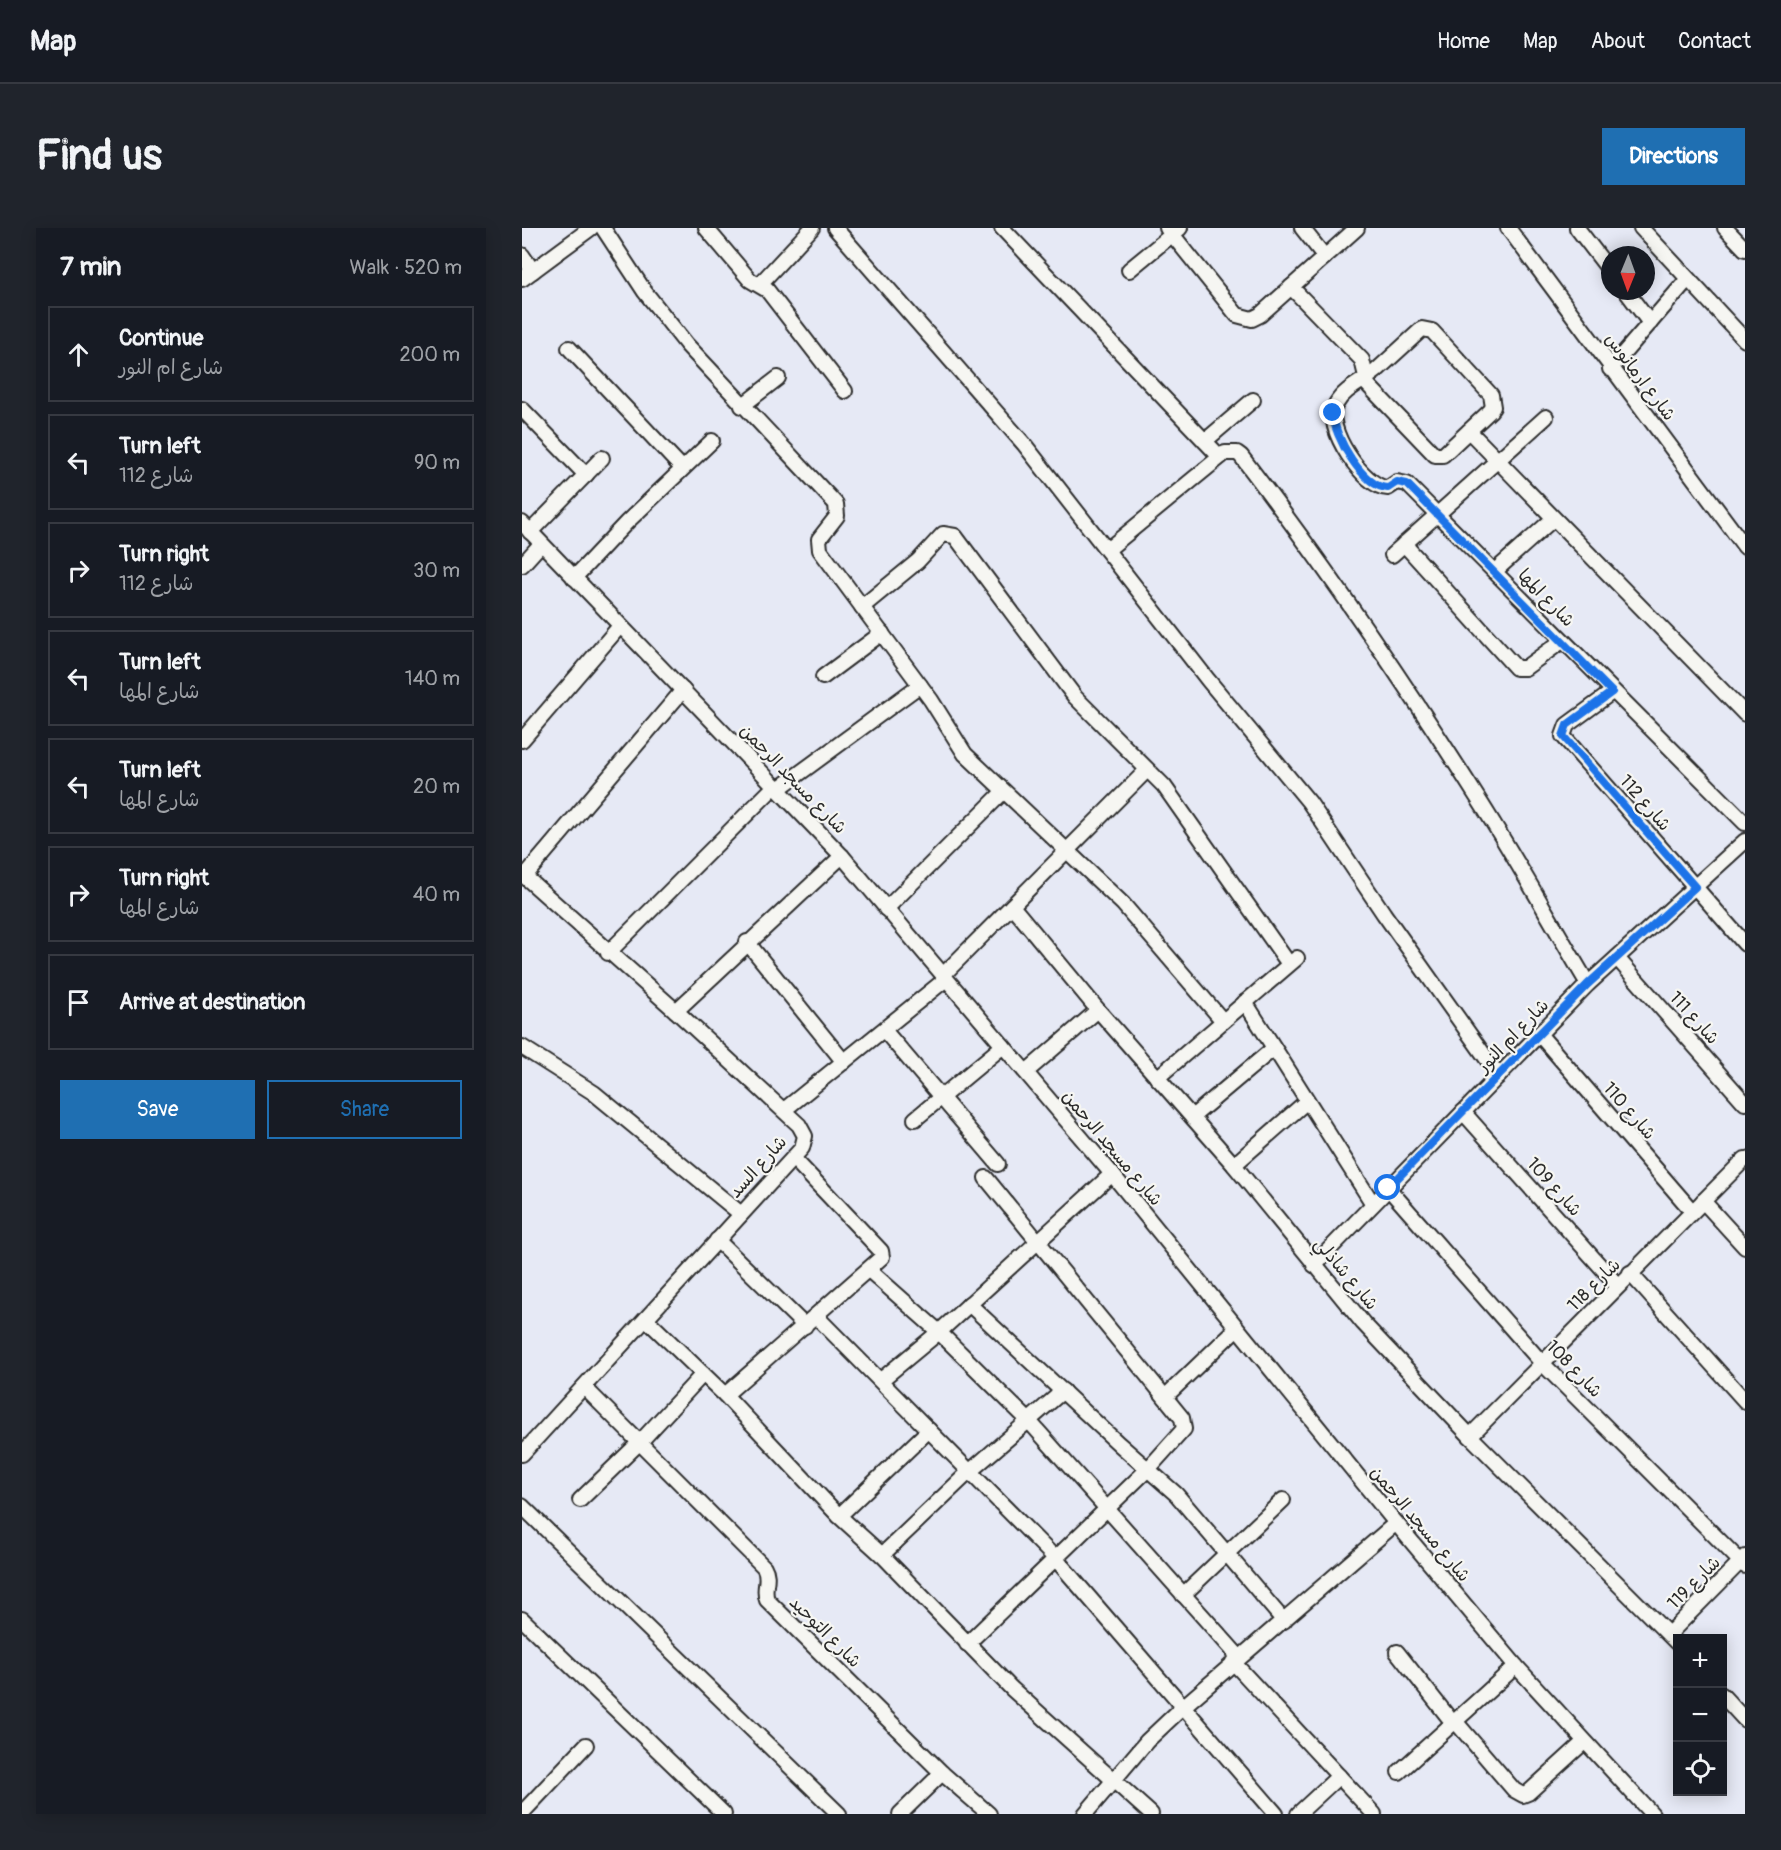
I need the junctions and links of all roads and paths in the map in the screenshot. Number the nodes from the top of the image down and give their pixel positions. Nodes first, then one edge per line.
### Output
1 (591, 228) edge
2 (603, 228) edge
3 (706, 228) edge
4 (812, 228) edge
5 (835, 228) edge
6 (1002, 228) edge
7 (1302, 228) edge
8 (1357, 228) edge
9 (1508, 228) edge
10 (1578, 228) edge
11 (1641, 228) edge
12 (1725, 228) edge
13 (1173, 230) edge
14 (1745, 249) edge
15 (522, 255) edge
16 (1325, 257) junction
17 (1601, 259) edge
18 (1129, 270) dead end
19 (528, 275) edge
20 (1687, 280) junction
21 (760, 284) junction
22 (1292, 287) junction
23 (1633, 300) edge
24 (1650, 323) junction
25 (1745, 340) edge
26 (569, 348) dead end
27 (1610, 369) junction
28 (778, 378) dead end
29 (1366, 379) junction
30 (845, 391) dead end
31 (1253, 400) dead end
32 (742, 406) junction
33 (522, 410) edge
34 (1546, 417) dead end
35 (1469, 431) junction
36 (712, 441) dead end
37 (1205, 441) junction
38 (1220, 457) junction
39 (602, 458) dead end
40 (1497, 460) junction
41 (682, 468) junction
42 (586, 475) junction
43 (1437, 514) junction
44 (1553, 519) junction
45 (526, 528) edge
46 (541, 544) junction
47 (1404, 544) junction
48 (1745, 547) edge
49 (1107, 550) junction
50 (1392, 555) dead end
51 (522, 565) edge
52 (1495, 571) junction
53 (574, 578) junction
54 (862, 607) junction
55 (620, 626) junction
56 (882, 633) junction
57 (1562, 641) junction
58 (823, 677) dead end
59 (920, 685) junction
60 (683, 690) junction
61 (1612, 692) junction
62 (1745, 714) edge
63 (522, 740) edge
64 (1147, 770) junction
65 (776, 787) junction
66 (1003, 792) junction
67 (1745, 823) edge
68 (1745, 841) edge
69 (1066, 850) junction
70 (842, 856) junction
71 (524, 875) edge
72 (1695, 887) junction
73 (1012, 906) junction
74 (886, 909) junction
75 (747, 942) junction
76 (1745, 944) edge
77 (608, 953) junction
78 (1617, 958) junction
79 (944, 977) junction
80 (1588, 984) junction
81 (1245, 1002) junction
82 (1098, 1010) junction
83 (676, 1011) junction
84 (1223, 1021) junction
85 (884, 1029) junction
86 (1539, 1034) junction
87 (1003, 1046) junction
88 (522, 1047) edge
89 (1274, 1048) junction
90 (844, 1062) junction
91 (1026, 1072) junction
92 (1499, 1076) junction
93 (1157, 1077) junction
94 (941, 1097) junction
95 (1307, 1101) junction
96 (1745, 1103) edge
97 (784, 1110) junction
98 (1463, 1112) junction
99 (1192, 1117) junction
100 (915, 1119) dead end
101 (793, 1158) junction
102 (1745, 1159) edge
103 (998, 1164) dead end
104 (1234, 1165) junction
105 (1112, 1174) junction
106 (986, 1178) dead end
107 (1388, 1188) junction
108 (1703, 1201) junction
109 (1373, 1204) junction
110 (1692, 1211) junction
111 (741, 1214) junction
112 (717, 1240) junction
113 (1038, 1242) junction
114 (1745, 1247) edge
115 (1314, 1265) junction
116 (869, 1270) junction
117 (1630, 1273) junction
118 (1618, 1286) junction
119 (969, 1304) junction
120 (816, 1316) junction
121 (646, 1319) junction
122 (805, 1326) junction
123 (1236, 1329) junction
124 (939, 1332) junction
125 (1542, 1363) junction
126 (703, 1374) junction
127 (880, 1380) junction
128 (584, 1387) junction
129 (1063, 1392) junction
130 (725, 1395) junction
131 (1165, 1397) junction
132 (1745, 1401) edge
133 (1028, 1420) junction
134 (929, 1430) junction
135 (1470, 1436) junction
136 (641, 1442) junction
137 (522, 1454) edge
138 (1149, 1468) junction
139 (968, 1473) junction
140 (580, 1500) dead end
141 (1283, 1500) dead end
142 (522, 1506) edge
143 (1106, 1510) junction
144 (839, 1516) junction
145 (1396, 1524) junction
146 (882, 1555) junction
147 (1226, 1555) junction
148 (1055, 1558) junction
149 (1744, 1562) edge
150 (1183, 1595) junction
151 (522, 1619) edge
152 (1284, 1621) junction
153 (1678, 1634) edge
154 (1673, 1639) edge
155 (967, 1644) junction
156 (1397, 1652) dead end
157 (1236, 1659) junction
158 (1516, 1666) junction
159 (1727, 1700) edge
160 (1184, 1706) junction
161 (1745, 1720) edge
162 (1454, 1722) junction
163 (1584, 1742) junction
164 (586, 1745) dead end
165 (1399, 1772) dead end
166 (942, 1773) junction
167 (1339, 1776) junction
168 (1114, 1782) junction
169 (526, 1809) edge
170 (724, 1814) edge
171 (839, 1814) edge
172 (900, 1814) edge
173 (989, 1814) edge
174 (1084, 1814) edge
175 (1151, 1814) edge
176 (1276, 1814) edge
177 (1298, 1814) edge
178 (1374, 1814) edge
179 (1652, 1814) edge

1 - 19 street
2 - 32 street
3 - 21 street
4 - 21 street
5 - 49 street
6 - 37 street
7 - 16 street
8 - 16 street
9 - 27 street, شارع ارمانوس
10 - 17 street
11 - 20 street
12 - 14 street
13 - 18 street
13 - 22 street
15 - 19 street
16 - 22 street
20 - 24 street
20 - 25 street
21 - 30 street
22 - 29 street
23 - 24 street
24 - 27 street
26 - 41 street
27 - 48 street, شارع ارمانوس
28 - 32 street
29 - 35 street
29 - 35 street
29 - 43 street, شارع المها
31 - 37 street
32 - 54 street
33 - 42 street
34 - 40 street
35 - 40 street
36 - 41 street
37 - 38 street
38 - 49 street
38 - 80 street
39 - 42 street
40 - 43 street
40 - 44 street
41 - 53 street
42 - 45 street
43 - 47 street
43 - 52 street, شارع المها
44 - 52 street
44 - 62 street
45 - 46 street, شارع مسجد الرحمن
46 - 51 street
46 - 53 street, شارع مسجد الرحمن
47 - 50 street
47 - 57 street
49 - 92 street
52 - 57 street, شارع المها
53 - 55 street, شارع مسجد الرحمن
54 - 56 street
54 - 64 street
55 - 60 street, شارع مسجد الرحمن
55 - 63 street
56 - 58 street
56 - 59 street
57 - 61 street, شارع المها
59 - 65 street
59 - 66 street
60 - 65 street, شارع مسجد الرحمن
60 - 71 street
61 - 67 street, شارع المها
61 - 72 street, شارع 112
64 - 69 street
64 - 81 street
65 - 70 street, شارع مسجد الرحمن
65 - 77 street
66 - 69 street
66 - 74 street
68 - 72 street, شارع ام النور
69 - 73 street
69 - 84 street
70 - 74 street, شارع مسجد الرحمن
70 - 75 street
71 - 77 street, شارع السد
72 - 76 street, شارع 112
72 - 78 street, شارع ام النور
73 - 79 street
73 - 82 street, شارع شاذلي
74 - 79 street, شارع مسجد الرحمن
75 - 83 street
75 - 90 street
77 - 83 street, شارع السد
78 - 80 street, شارع ام النور
78 - 96 street, شارع 111
79 - 85 street
79 - 87 street, شارع مسجد الرحمن
80 - 86 street, شارع ام النور
81 - 84 street
81 - 89 street
82 - 91 street
82 - 93 street, شارع شاذلي
83 - 97 street, شارع السد
84 - 93 street
85 - 90 street
85 - 94 street
86 - 92 street, شارع ام النور
86 - 110 street, شارع 110
87 - 91 street, شارع مسجد الرحمن
87 - 94 street
88 - 111 street
89 - 95 street
89 - 99 street
90 - 97 street
91 - 105 street, شارع مسجد الرحمن
92 - 98 street, شارع ام النور
93 - 99 street, شارع شاذلي
94 - 100 street
94 - 103 street
95 - 104 street
95 - 109 street
97 - 101 street, شارع السد
98 - 107 street, شارع ام النور
98 - 118 street, شارع 109
99 - 104 street, شارع شاذلي
101 - 111 street, شارع السد
101 - 116 street
102 - 108 street, شارع 118
104 - 115 street, شارع شاذلي
105 - 113 street
105 - 123 street, شارع مسجد الرحمن
106 - 113 street
107 - 109 street, شارع ام النور
107 - 125 street, شارع 108
108 - 110 street, شارع 118
108 - 114 street
109 - 115 street, شارع ام النور
110 - 117 street, شارع 118
111 - 112 street, شارع السد
112 - 121 street, شارع السد
112 - 122 street
113 - 119 street
113 - 131 street
115 - 135 street, شارع شاذلي
116 - 120 street
116 - 124 street
117 - 118 street, شارع 118
117 - 132 street
118 - 125 street, شارع 118
119 - 124 street
119 - 129 street
120 - 122 street
120 - 127 street
121 - 126 street
121 - 128 street, شارع السد
122 - 130 street
123 - 131 street
123 - 145 street, شارع مسجد الرحمن
124 - 127 street
124 - 133 street
125 - 135 street, شارع 118
125 - 149 street, شارع 108
126 - 130 street
126 - 136 street
127 - 134 street
128 - 136 street, شارع التوحيد
128 - 137 street, شارع السد
129 - 133 street
129 - 138 street
130 - 144 street
131 - 138 street
133 - 139 street
133 - 143 street
134 - 139 street
134 - 144 street
135 - 154 street, شارع شاذلي
136 - 140 street
136 - 166 street, شارع التوحيد
138 - 143 street
138 - 147 street
139 - 146 street
139 - 148 street
141 - 147 street
142 - 171 street
143 - 148 street
143 - 150 street
144 - 146 street
145 - 152 street
145 - 158 street, شارع مسجد الرحمن
146 - 155 street
147 - 150 street
147 - 152 street
148 - 155 street
148 - 160 street
149 - 153 street, شارع 119
150 - 157 street
151 - 170 street
152 - 157 street
155 - 168 street
156 - 162 street
157 - 160 street
157 - 167 street
158 - 162 street
158 - 163 street, شارع مسجد الرحمن
159 - 161 street
160 - 168 street
160 - 176 street
162 - 163 street
162 - 165 street
163 - 179 street, شارع مسجد الرحمن
164 - 169 street
166 - 172 street
166 - 173 street, شارع التوحيد
167 - 177 street
167 - 178 street
168 - 174 street
168 - 175 street

